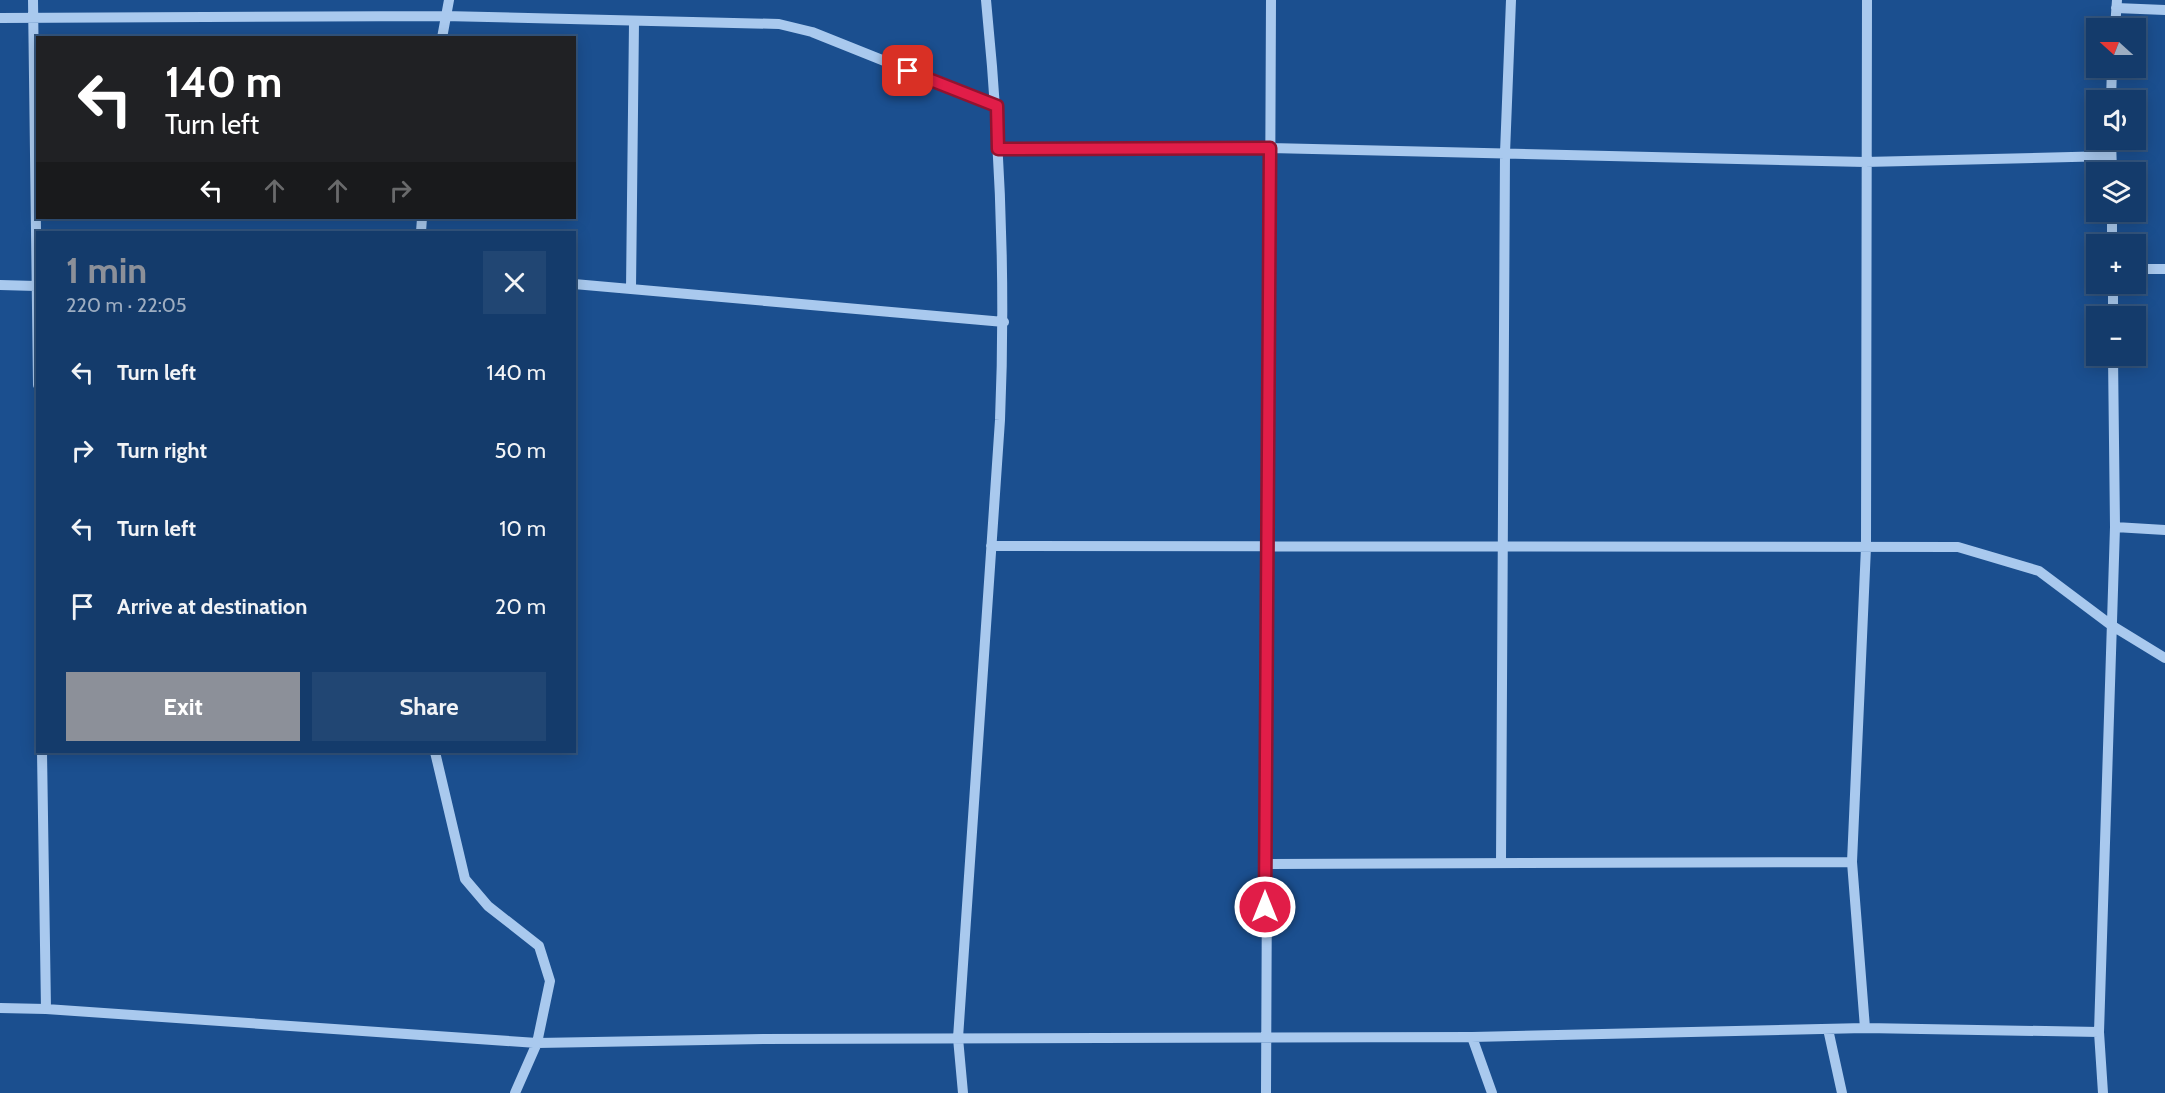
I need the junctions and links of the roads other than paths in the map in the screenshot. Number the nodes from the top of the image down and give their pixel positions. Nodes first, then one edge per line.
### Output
1 (33, 0) edge
2 (449, 0) edge
3 (986, 0) edge
4 (1271, 0) edge
5 (1511, 0) edge
6 (1866, 0) edge
7 (2116, 4) edge
8 (2165, 10) edge
9 (444, 16) junction
10 (0, 18) edge
11 (33, 18) junction
12 (634, 22) junction
13 (442, 36) edge
14 (997, 106) junction
15 (1270, 148) junction
16 (998, 149) junction
17 (2111, 150) edge
18 (1506, 153) junction
19 (2111, 156) junction
20 (1865, 162) junction
21 (2111, 162) edge
22 (2146, 269) edge
23 (2165, 269) edge
24 (576, 284) edge
25 (0, 285) edge
26 (36, 286) edge
27 (630, 289) junction
28 (1004, 322) junction
29 (2113, 366) edge
30 (2115, 527) junction
31 (2165, 530) edge
32 (1267, 544) junction
33 (991, 546) junction
34 (1504, 546) junction
35 (1866, 547) junction
36 (2111, 625) junction
37 (2165, 658) edge
38 (42, 753) edge
39 (435, 753) edge
40 (1852, 861) junction
41 (1502, 862) junction
42 (1265, 864) junction
43 (0, 1008) edge
44 (46, 1009) junction
45 (1865, 1028) junction
46 (1828, 1029) junction
47 (2099, 1032) junction
48 (1472, 1037) junction
49 (958, 1038) junction
50 (1266, 1038) junction
51 (537, 1043) junction
52 (515, 1093) edge
53 (963, 1093) edge
54 (1266, 1093) edge
55 (1492, 1093) edge
56 (1842, 1093) edge
57 (2103, 1093) edge

1 - 11 street
2 - 9 street
3 - 14 street
4 - 15 street
5 - 18 street
6 - 20 street
7 - 8 street
9 - 11 street
9 - 12 street
9 - 13 street
10 - 11 street
11 - 26 street
12 - 14 street
12 - 27 street
14 - 16 street
15 - 16 street
15 - 18 street
15 - 32 street
16 - 28 street
17 - 19 street
18 - 20 street
18 - 34 street
19 - 20 street
19 - 21 street
20 - 35 street
22 - 23 street
24 - 27 street
25 - 26 street
27 - 28 street
28 - 33 street
29 - 30 street
30 - 31 street
30 - 36 street
32 - 33 street
32 - 34 street
32 - 42 street
33 - 49 street
34 - 35 street
34 - 41 street
35 - 36 street
35 - 40 street
36 - 37 street
36 - 47 street
38 - 44 street
39 - 51 street
40 - 41 street
40 - 45 street
41 - 42 street
42 - 50 street
43 - 44 street
44 - 51 street
45 - 46 street
45 - 47 street
46 - 48 street
46 - 56 street
47 - 57 street
48 - 50 street
48 - 55 street
49 - 50 street
49 - 51 street
49 - 53 street
50 - 54 street
51 - 52 street

